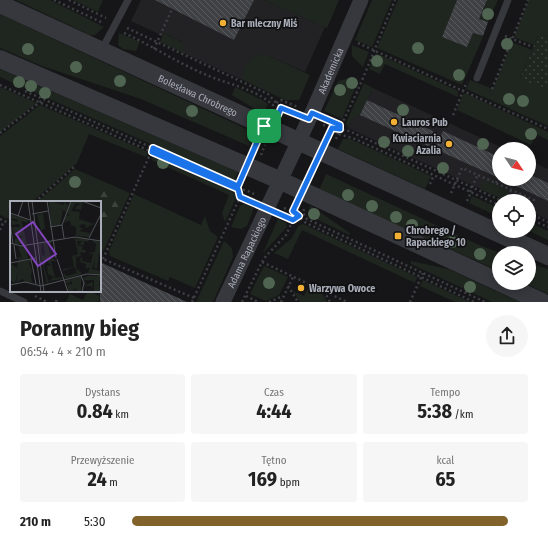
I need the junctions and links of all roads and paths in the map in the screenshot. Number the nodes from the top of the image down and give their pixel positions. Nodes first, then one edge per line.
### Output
1 (54, 0) edge
2 (69, 0) edge
3 (128, 0) edge
4 (361, 0) edge
5 (395, 0) edge
6 (508, 0) edge
7 (528, 0) edge
8 (0, 4) edge
9 (172, 9) dead end
10 (115, 25) junction
11 (496, 32) junction
12 (512, 39) junction
13 (355, 41) dead end
14 (156, 43) junction
15 (532, 47) dead end
16 (154, 49) junction
17 (374, 50) junction
18 (101, 52) junction
19 (0, 59) edge
20 (469, 77) dead end
21 (477, 78) dead end
22 (6, 82) dead end
23 (0, 85) edge
24 (492, 89) dead end
25 (463, 91) junction
26 (40, 103) junction
27 (277, 103) junction
28 (273, 105) junction
29 (281, 108) junction
30 (453, 115) dead end
31 (311, 116) junction
32 (340, 125) junction
33 (268, 128) junction
34 (332, 128) junction
35 (340, 129) junction
36 (548, 129) edge
37 (0, 133) edge
38 (299, 142) junction
39 (153, 148) junction
40 (152, 152) junction
41 (321, 153) junction
42 (75, 166) dead end
43 (250, 167) junction
44 (478, 174) junction
45 (434, 175) junction
46 (279, 180) junction
47 (457, 180) junction
48 (492, 181) edge
49 (429, 185) dead end
50 (455, 185) junction
51 (502, 186) edge
52 (472, 187) junction
53 (238, 188) junction
54 (246, 190) junction
55 (511, 190) junction
56 (302, 192) junction
57 (471, 192) junction
58 (509, 194) edge
59 (520, 194) edge
60 (450, 195) dead end
61 (492, 196) edge
62 (240, 197) junction
63 (36, 201) edge
64 (467, 202) dead end
65 (492, 202) edge
66 (269, 204) junction
67 (293, 211) junction
68 (303, 213) dead end
69 (299, 216) junction
70 (536, 216) edge
71 (0, 219) edge
72 (293, 220) junction
73 (4, 221) junction
74 (536, 222) edge
75 (548, 222) edge
76 (10, 224) edge
77 (548, 227) edge
78 (0, 230) edge
79 (548, 256) edge
80 (101, 259) edge
81 (262, 262) junction
82 (423, 273) dead end
83 (293, 276) junction
84 (421, 277) junction
85 (492, 279) edge
86 (288, 286) junction
87 (515, 290) edge
88 (0, 291) edge
89 (324, 291) junction
90 (246, 296) junction
91 (284, 296) junction
92 (57, 298) dead end
93 (194, 298) junction
94 (24, 302) edge
95 (56, 302) edge
96 (192, 302) edge
97 (222, 302) edge
98 (242, 302) edge
99 (258, 302) edge
100 (269, 302) edge
101 (281, 302) edge
102 (298, 302) edge
103 (330, 302) edge
104 (347, 302) edge
105 (410, 302) edge
106 (474, 302) edge
107 (542, 302) edge

1 - 10 path
2 - 10 path
3 - 10 lane
4 - 31 street, Akademicka
5 - 17 path
6 - 11 lane
7 - 12 path
8 - 18 street, Bolesława Chrobrego
9 - 14 path
10 - 14 path
10 - 16 path
10 - 18 lane
11 - 12 path
11 - 21 lane
12 - 15 path
12 - 24 path
13 - 17 path
14 - 16 path
14 - 27 path
16 - 28 path
17 - 25 path
17 - 32 path
18 - 33 street, Bolesława Chrobrego
19 - 43 street
20 - 25 path
22 - 23 path
23 - 26 path
25 - 30 path
25 - 36 path
26 - 37 path
26 - 39 path
26 - 40 path
27 - 28 path
27 - 29 path
27 - 31 path
28 - 33 path
29 - 31 path
29 - 33 path
31 - 32 path
31 - 34 path
31 - 38 street, Akademicka
32 - 35 path
33 - 38 street, Bolesława Chrobrego
33 - 43 path
33 - 43 path
34 - 35 path
34 - 41 path
35 - 45 path
35 - 47 path
38 - 41 street, Bolesława Chrobrego
38 - 46 street, Akademicka
39 - 40 path
39 - 53 path
40 - 53 path
40 - 80 path
41 - 79 street, Bolesława Chrobrego
42 - 63 path
43 - 46 street
43 - 53 path
43 - 54 path
44 - 47 path
44 - 48 path
44 - 52 path
45 - 49 path
45 - 50 path
46 - 56 street
46 - 66 street, Adama Rapackiego
47 - 50 path
47 - 52 path
50 - 57 path
50 - 60 path
51 - 55 path
52 - 57 path
52 - 61 path
53 - 54 path
53 - 62 path
54 - 66 path
55 - 58 path
55 - 59 path
56 - 66 street
56 - 67 path
56 - 85 street
57 - 64 path
57 - 65 path
62 - 66 path
62 - 93 path
66 - 67 path
66 - 72 path
66 - 97 street, Adama Rapackiego
67 - 69 path
68 - 69 path
69 - 72 path
69 - 84 path
70 - 75 path
71 - 73 path
72 - 81 path
73 - 76 path
73 - 78 path
74 - 77 path
80 - 93 path
81 - 83 path
81 - 90 path
82 - 84 path
83 - 86 path
83 - 89 path
84 - 105 path
84 - 106 path
86 - 91 path
86 - 102 path
87 - 107 street
88 - 94 lane
89 - 103 path
89 - 104 path
90 - 98 path
90 - 99 path
91 - 100 path
91 - 101 path
92 - 95 path
93 - 96 path

